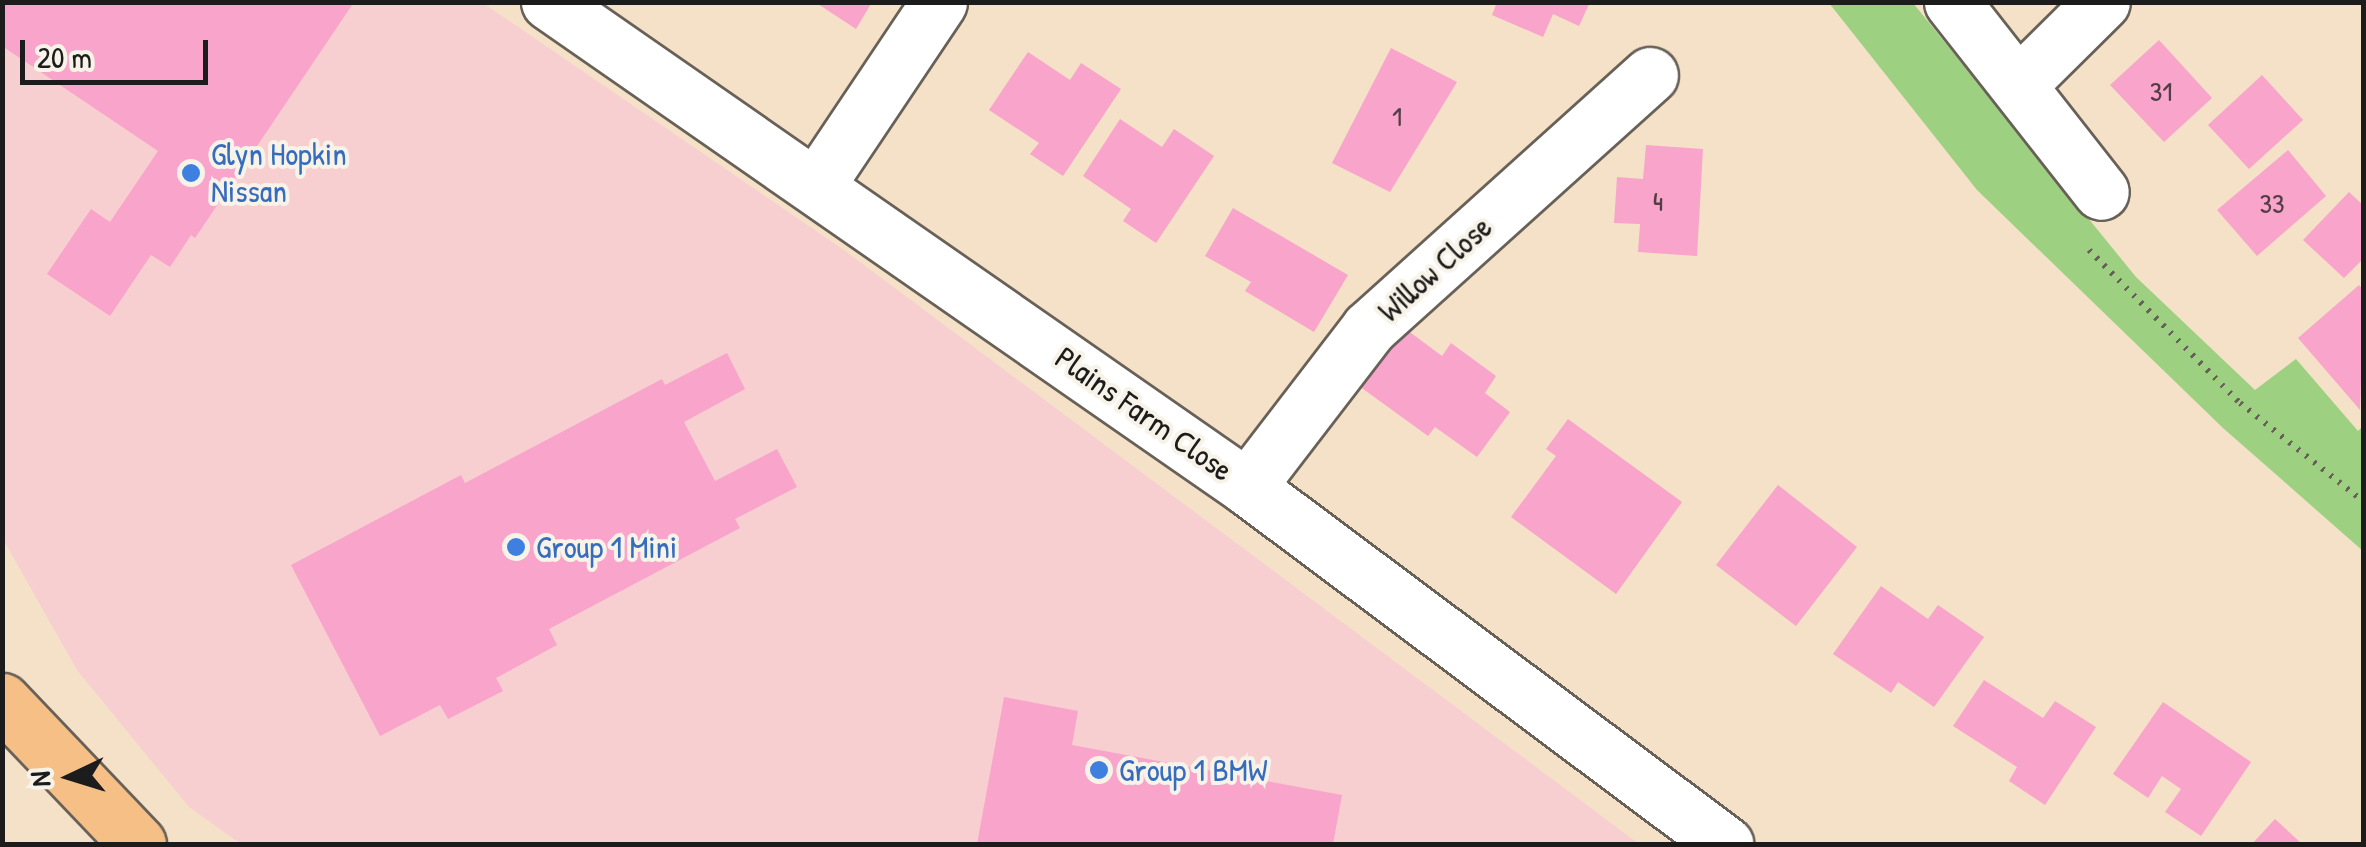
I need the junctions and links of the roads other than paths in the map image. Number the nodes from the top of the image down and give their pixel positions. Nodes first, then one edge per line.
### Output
1 (550, 2) edge
2 (938, 2) edge
3 (1952, 2) edge
4 (2102, 2) edge
5 (1650, 76) dead end
6 (2018, 85) junction
7 (816, 186) junction
8 (2089, 213) road end
9 (1246, 487) junction
10 (2, 701) edge
11 (138, 844) edge
12 (1725, 844) edge

1 - 7 street, Plains Farm Close
2 - 7 street
3 - 6 street
4 - 6 street
5 - 9 street, Willow Close
6 - 8 street
7 - 9 street, Plains Farm Close
9 - 12 street, Plains Farm Close
10 - 11 main road

